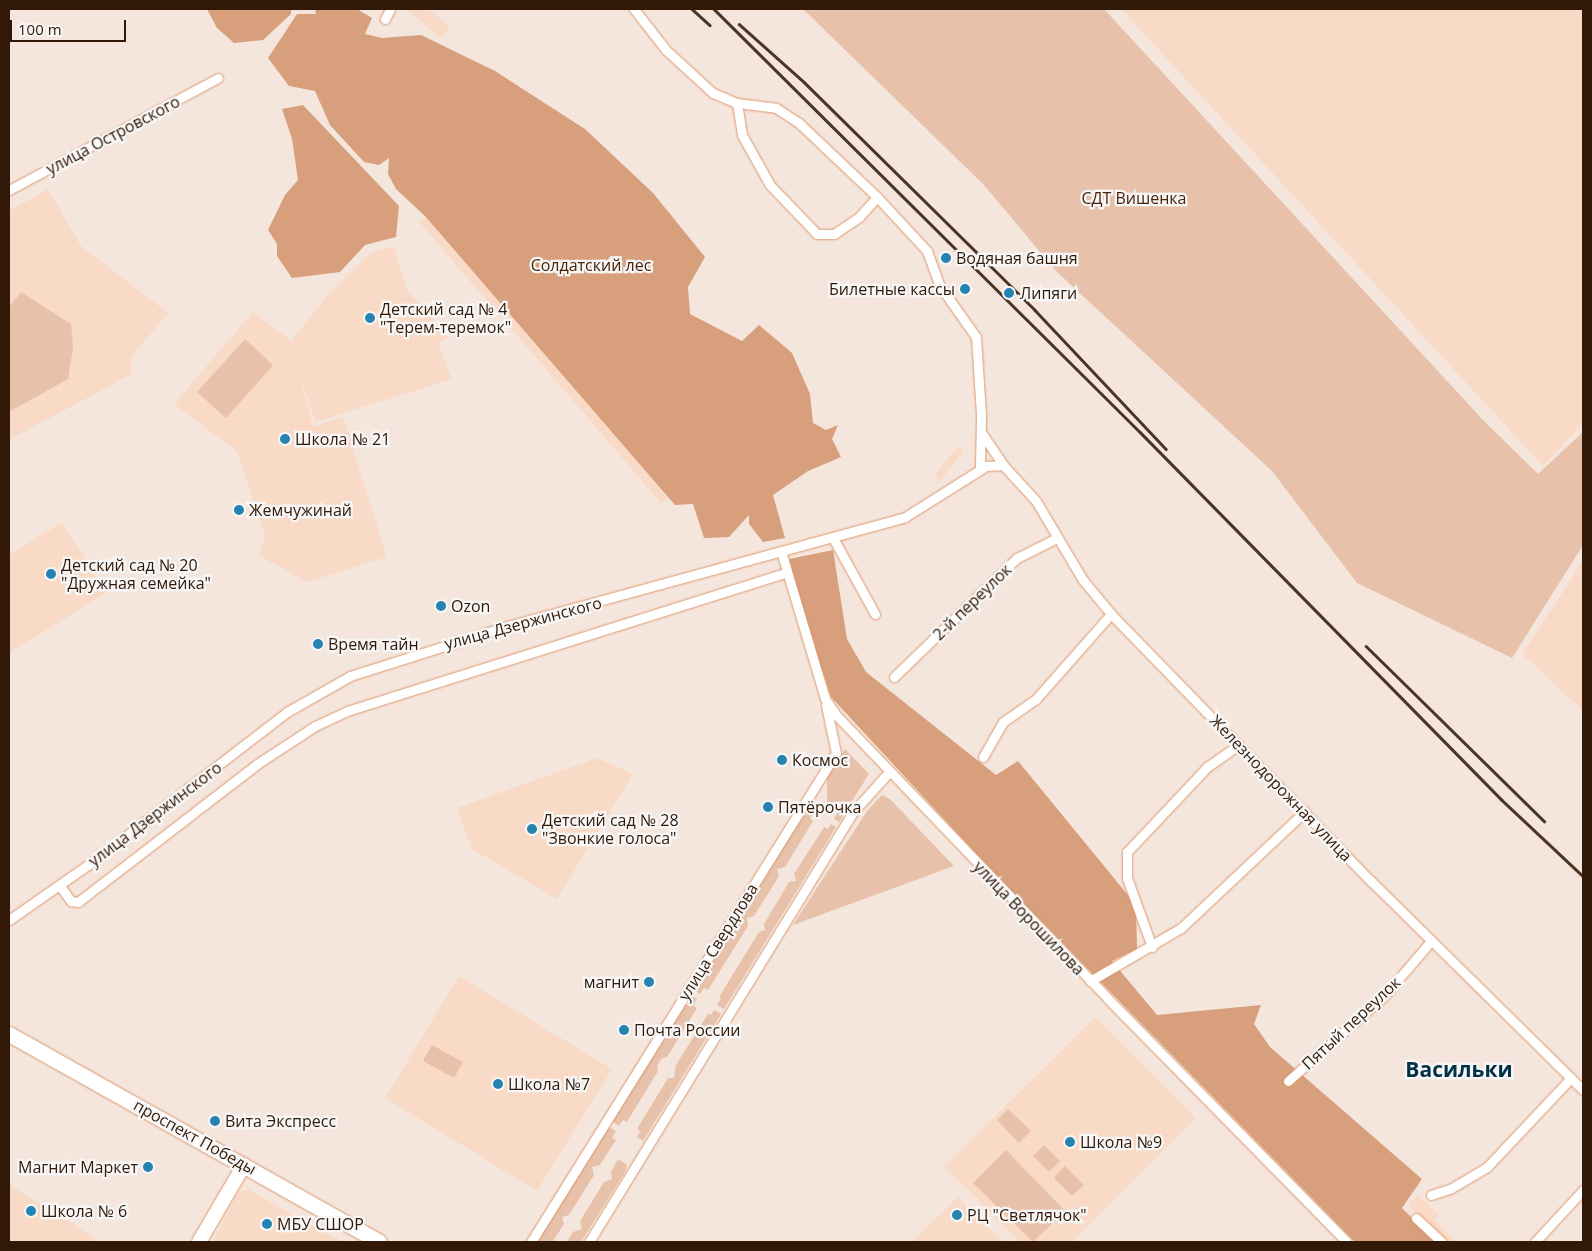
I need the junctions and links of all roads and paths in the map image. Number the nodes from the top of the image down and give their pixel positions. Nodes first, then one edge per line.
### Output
1 (390, 9) edge
2 (634, 9) edge
3 (385, 19) dead end
4 (218, 78) dead end
5 (737, 103) junction
6 (9, 190) edge
7 (877, 197) junction
8 (981, 432) junction
9 (1003, 465) junction
10 (980, 469) junction
11 (833, 538) junction
12 (1057, 538) junction
13 (781, 552) junction
14 (786, 573) junction
15 (875, 614) dead end
16 (1111, 614) junction
17 (894, 677) dead end
18 (825, 699) junction
19 (1238, 745) junction
20 (982, 756) dead end
21 (889, 772) junction
22 (1304, 812) junction
23 (60, 886) junction
24 (18, 914) junction
25 (9, 920) edge
26 (9, 924) edge
27 (1432, 941) junction
28 (1152, 947) junction
29 (1090, 981) junction
30 (9, 1034) edge
31 (1571, 1078) junction
32 (1288, 1081) dead end
33 (1583, 1090) edge
34 (244, 1164) junction
35 (1583, 1190) edge
36 (1430, 1195) dead end
37 (1416, 1218) dead end
38 (199, 1242) edge
39 (380, 1242) edge
40 (531, 1242) edge
41 (590, 1242) edge
42 (1347, 1242) edge
43 (1442, 1242) edge
44 (1535, 1242) edge

1 - 3 street
2 - 5 street
4 - 6 street, улица Островского
5 - 7 street
5 - 7 street
7 - 8 street
8 - 9 street, Железнодорожная улица
8 - 10 street
9 - 10 street, улица Дзержинского
9 - 12 street, Железнодорожная улица
10 - 11 street, улица Дзержинского
11 - 13 street, улица Дзержинского
11 - 15 street
12 - 16 street, Железнодорожная улица
12 - 17 street, 2-й переулок
13 - 14 street, улица Ворошилова
13 - 23 street, улица Дзержинского
14 - 18 street, улица Ворошилова
14 - 23 street, улица Дзержинского
16 - 19 street, Железнодорожная улица
16 - 20 street
18 - 21 street, улица Ворошилова
18 - 40 street, улица Свердлова
19 - 22 street, Железнодорожная улица
19 - 28 street
21 - 29 street, улица Ворошилова
21 - 41 street
22 - 27 street, Железнодорожная улица
22 - 28 street
23 - 24 street, улица Дзержинского
24 - 25 street, улица Дзержинского
24 - 26 street, улица Дзержинского
27 - 31 street, Железнодорожная улица
27 - 32 street, Пятый переулок
28 - 29 street
29 - 42 street, улица Ворошилова
30 - 34 main road, проспект Победы
31 - 33 street, Железнодорожная улица
31 - 36 street
34 - 38 main road
34 - 39 main road, проспект Победы
35 - 44 street
37 - 43 street

